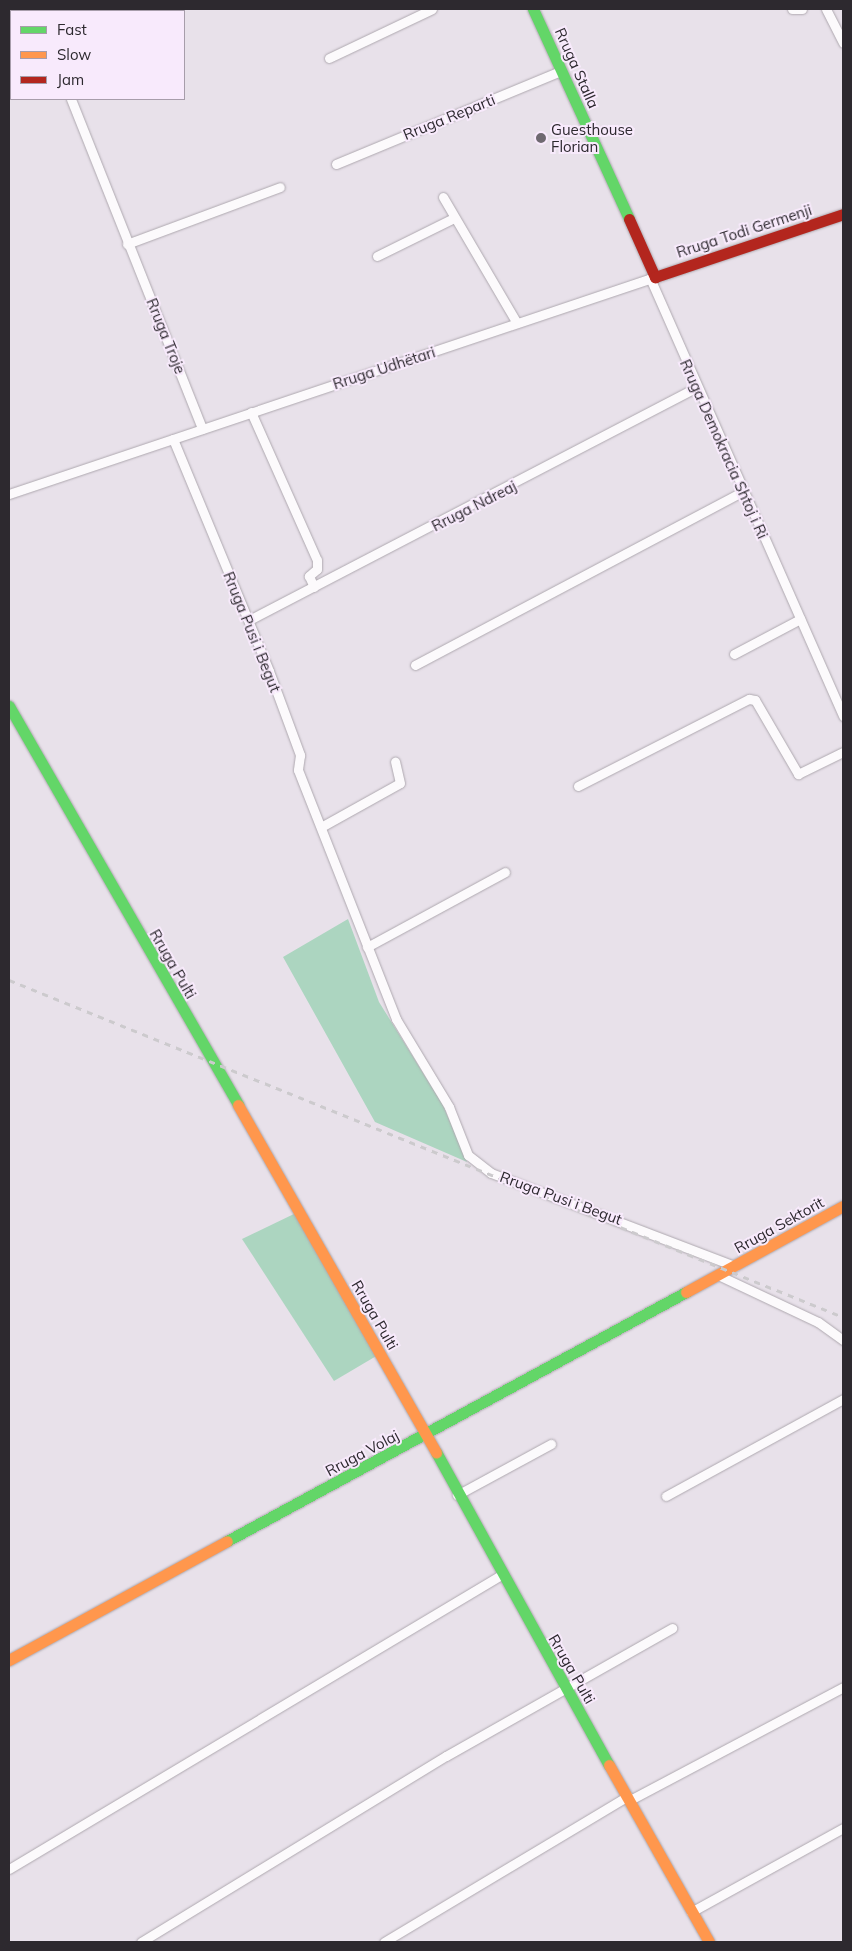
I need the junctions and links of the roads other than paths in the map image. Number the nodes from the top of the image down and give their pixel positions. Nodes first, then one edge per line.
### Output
1 (432, 9) edge
2 (533, 9) edge
3 (792, 9) edge
4 (802, 9) edge
5 (826, 9) edge
6 (843, 43) edge
7 (329, 58) dead end
8 (561, 70) junction
9 (71, 100) edge
10 (336, 164) dead end
11 (280, 187) dead end
12 (443, 197) dead end
13 (843, 214) edge
14 (454, 218) junction
15 (128, 244) junction
16 (377, 256) dead end
17 (653, 278) junction
18 (517, 323) junction
19 (696, 387) junction
20 (251, 412) junction
21 (202, 429) junction
22 (173, 439) junction
23 (742, 492) junction
24 (9, 494) edge
25 (314, 587) junction
26 (800, 619) junction
27 (249, 620) junction
28 (734, 654) dead end
29 (415, 665) dead end
30 (9, 706) edge
31 (843, 716) edge
32 (843, 752) edge
33 (395, 762) dead end
34 (578, 786) dead end
35 (321, 827) junction
36 (505, 872) dead end
37 (367, 947) junction
38 (843, 1206) edge
39 (732, 1268) junction
40 (718, 1275) junction
41 (843, 1340) edge
42 (843, 1399) edge
43 (426, 1435) junction
44 (551, 1444) dead end
45 (457, 1494) junction
46 (666, 1496) dead end
47 (500, 1575) junction
48 (672, 1628) dead end
49 (9, 1660) edge
50 (565, 1687) junction
51 (843, 1687) edge
52 (629, 1798) junction
53 (843, 1828) edge
54 (9, 1869) edge
55 (691, 1912) junction
56 (141, 1942) edge
57 (384, 1942) edge
58 (709, 1942) edge

1 - 7 street
2 - 8 street, Rruga Stalla
3 - 4 street
5 - 6 street
8 - 10 street, Rruga Reparti
8 - 17 street, Rruga Stalla
9 - 15 street, Rruga Troje
11 - 15 street
12 - 14 street
13 - 17 street, Rruga Todi Germenji
14 - 16 street
14 - 18 street
15 - 21 street, Rruga Troje
17 - 18 street, Rruga Udhëtari
17 - 19 street, Rruga Demokracia Shtoj i Ri
18 - 20 street, Rruga Udhëtari
19 - 23 street, Rruga Demokracia Shtoj i Ri
19 - 25 street, Rruga Ndreaj
20 - 21 street, Rruga Udhëtari
20 - 25 street
21 - 22 street, Rruga Udhëtari
22 - 24 street, Rruga Udhëtari
22 - 27 street, Rruga Pusi i Begut
23 - 26 street, Rruga Demokracia Shtoj i Ri
23 - 29 street
25 - 27 street, Rruga Ndreaj
26 - 28 street
26 - 31 street, Rruga Demokracia Shtoj i Ri
27 - 35 street, Rruga Pusi i Begut
30 - 43 street, Rruga Pulti
32 - 34 street
33 - 35 street
35 - 37 street, Rruga Pusi i Begut
36 - 37 street
37 - 39 street, Rruga Pusi i Begut
38 - 39 street, Rruga Sektorit
39 - 40 street, Rruga Volaj
40 - 41 street
40 - 43 street, Rruga Volaj
42 - 46 street
43 - 45 street, Rruga Pulti
43 - 49 street, Rruga Volaj
44 - 45 street
45 - 47 street, Rruga Pulti
47 - 50 street, Rruga Pulti
47 - 54 street
48 - 50 street
50 - 52 street, Rruga Pulti
50 - 56 street
51 - 52 street
52 - 55 street, Rruga Pulti
52 - 57 street
53 - 55 street
55 - 58 street, Rruga Pulti

